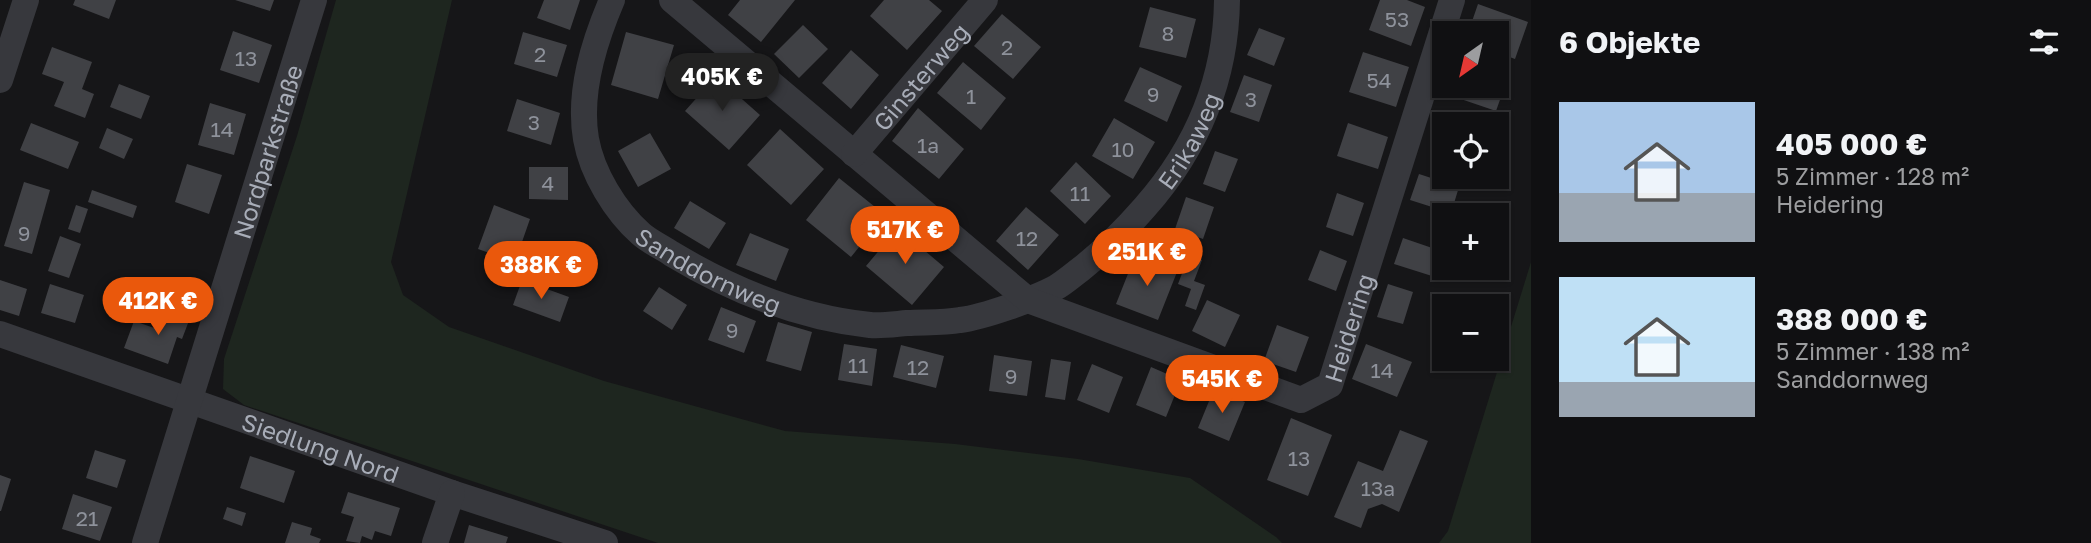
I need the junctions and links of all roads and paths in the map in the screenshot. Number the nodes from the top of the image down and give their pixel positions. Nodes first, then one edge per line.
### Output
1 (26, 0) edge
2 (314, 0) edge
3 (612, 0) edge
4 (672, 0) edge
5 (985, 0) edge
6 (1227, 0) edge
7 (1452, 0) edge
8 (0, 80) edge
9 (854, 154) junction
10 (1028, 300) junction
11 (0, 334) edge
12 (190, 399) junction
13 (452, 493) junction
14 (145, 543) edge
15 (435, 543) edge
16 (605, 543) edge

1 - 8 street
2 - 12 street, Nordparkstraße
3 - 10 street, Sanddornweg
4 - 9 street, Heidering
5 - 9 street, Ginsterweg
6 - 10 street, Erikaweg
7 - 10 street, Heidering
9 - 10 street, Heidering
11 - 12 street, Siedlung Nord
12 - 13 street, Siedlung Nord
12 - 14 street, Nordparkstraße
13 - 15 street
13 - 16 street, Siedlung Nord

